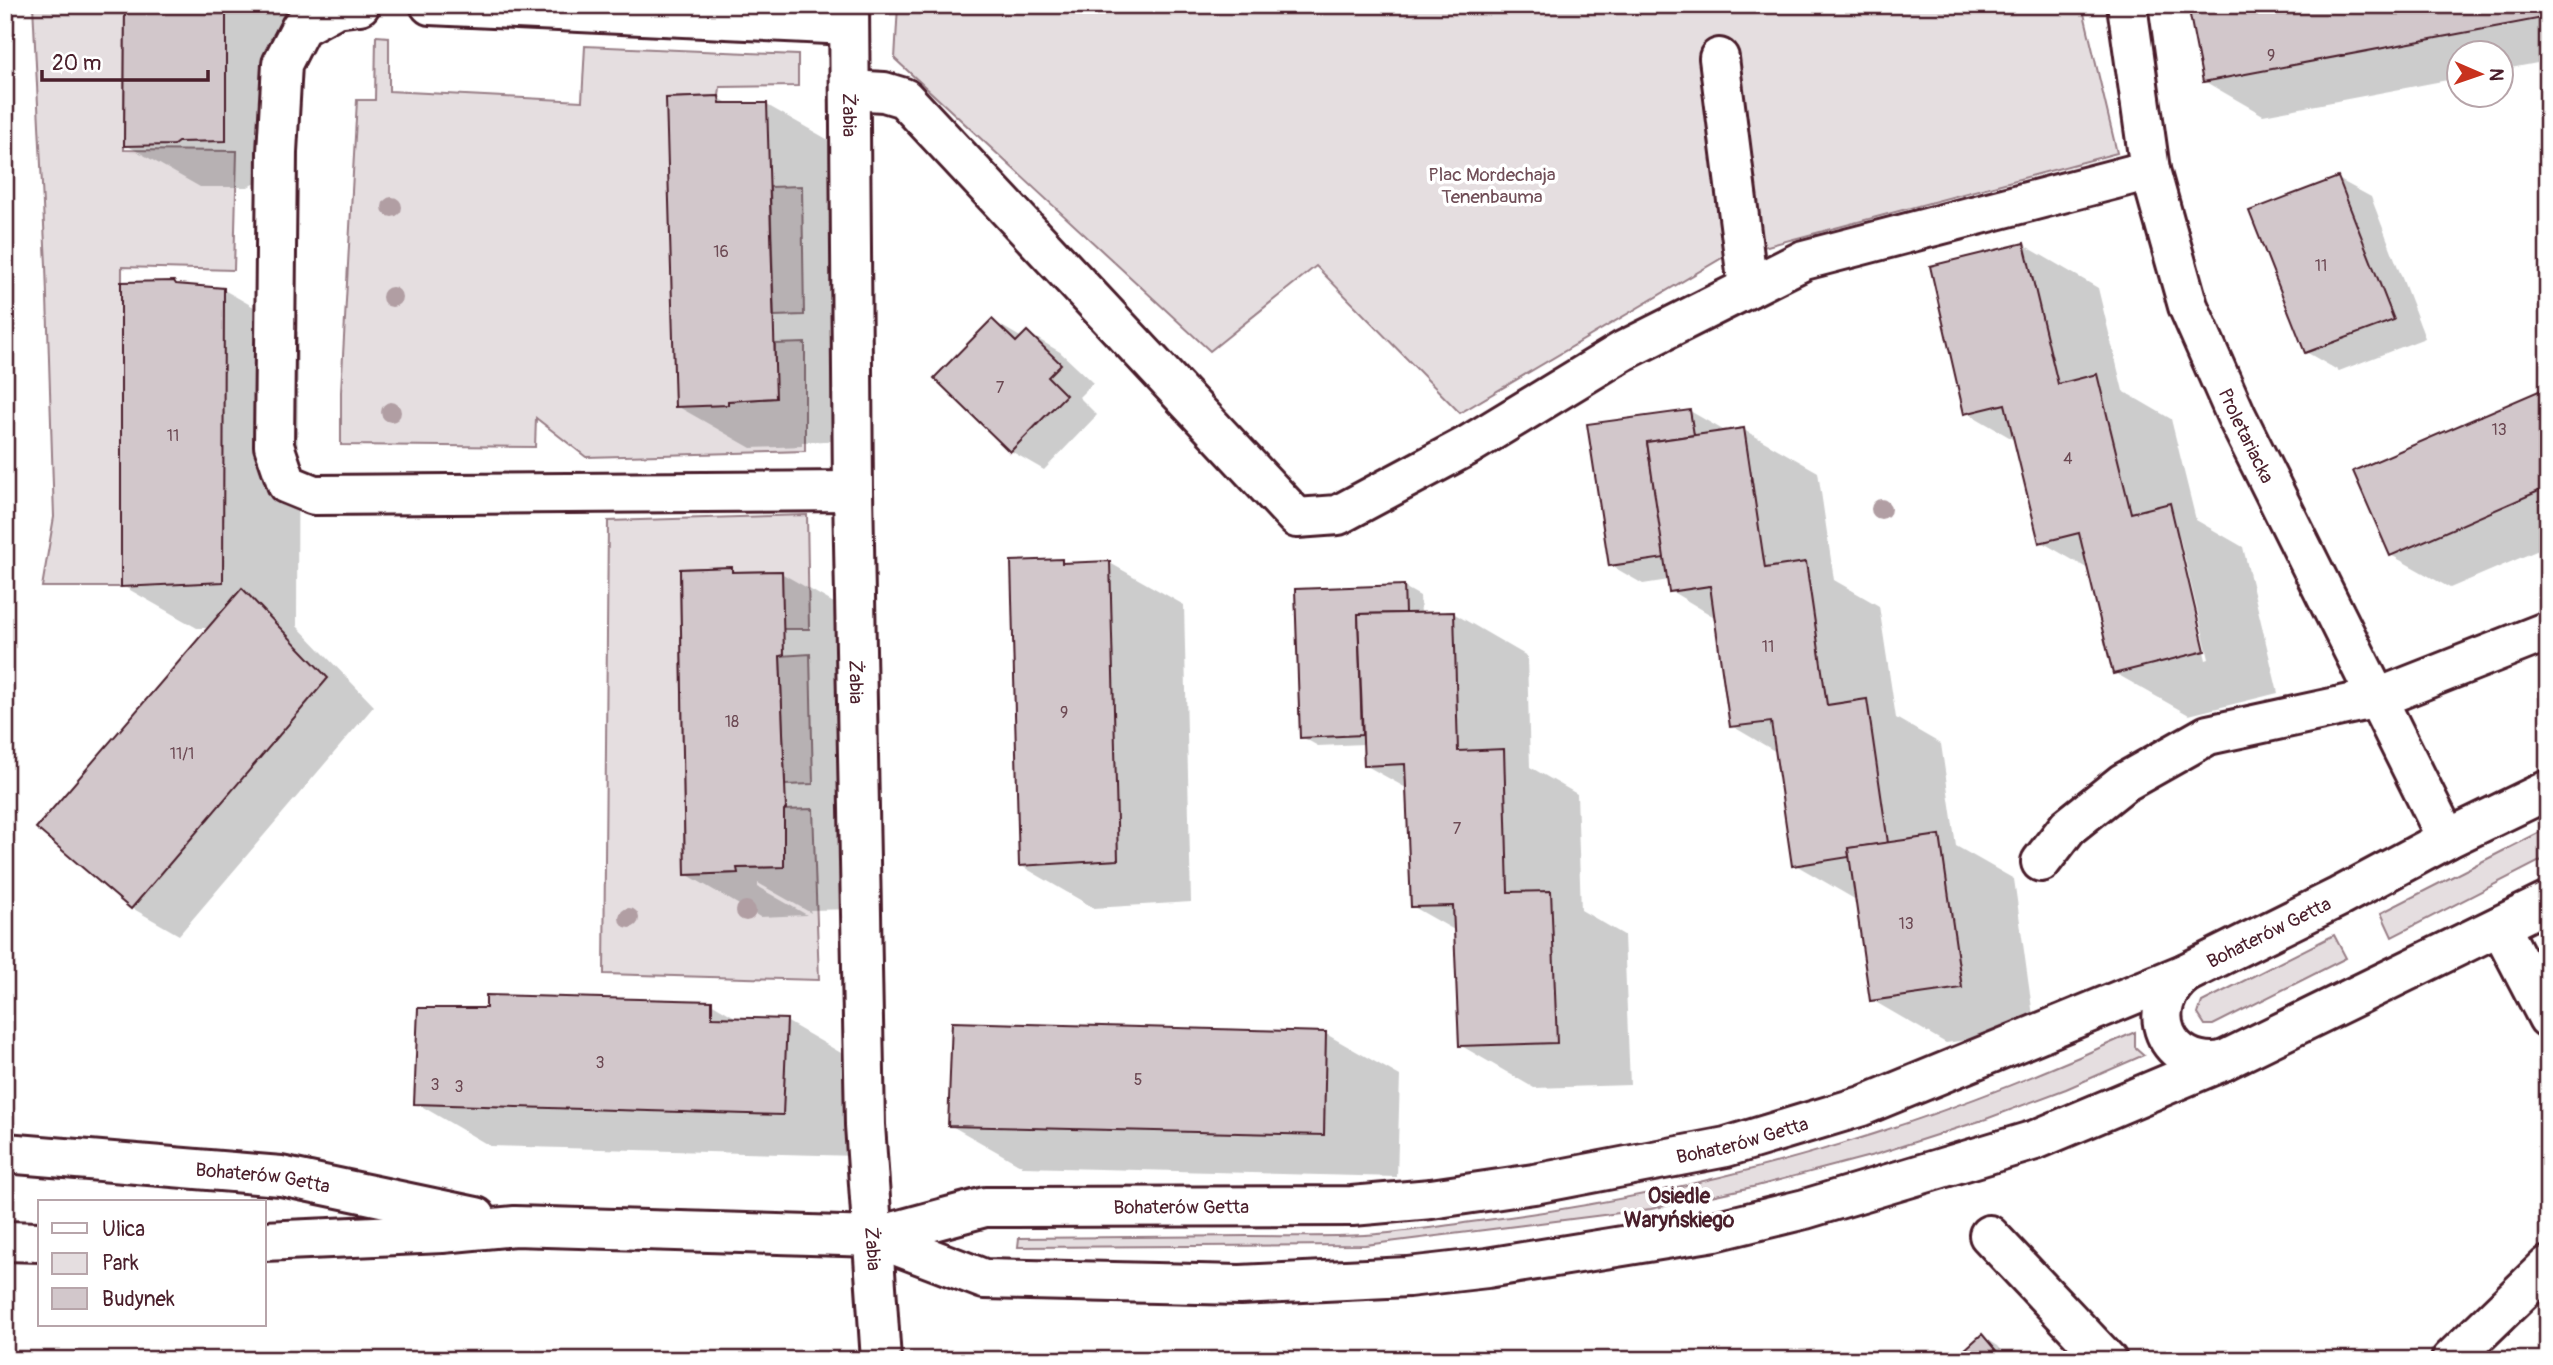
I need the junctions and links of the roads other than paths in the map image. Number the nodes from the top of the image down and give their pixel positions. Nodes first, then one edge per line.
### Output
1 (360, 5) edge
2 (430, 5) edge
3 (2127, 5) edge
4 (849, 15) edge
5 (1719, 58) dead end
6 (850, 90) junction
7 (2150, 170) junction
8 (1748, 288) junction
9 (853, 491) junction
10 (2548, 631) edge
11 (2378, 698) junction
12 (2548, 790) edge
13 (2447, 839) junction
14 (2041, 862) dead end
15 (2548, 902) edge
16 (2500, 926) junction
17 (2186, 973) junction
18 (2548, 1018) edge
19 (2224, 1061) junction
20 (5, 1153) edge
21 (515, 1226) junction
22 (1989, 1235) dead end
23 (874, 1237) junction
24 (5, 1241) edge
25 (266, 1241) edge
26 (38, 1242) edge
27 (2548, 1266) edge
28 (881, 1360) edge
29 (2107, 1360) edge
30 (2451, 1360) edge

1 - 9 street
2 - 4 street
3 - 7 street, Proletariacka
4 - 6 street, Żabia
5 - 8 street
6 - 8 street
6 - 9 street, Żabia
7 - 8 street
7 - 11 street, Proletariacka
9 - 23 street, Żabia
10 - 11 street
11 - 13 street, Proletariacka
11 - 14 street
12 - 13 street, Bohaterów Getta
13 - 17 street, Bohaterów Getta
15 - 16 street, Bohaterów Getta
16 - 18 street
16 - 19 street, Bohaterów Getta
17 - 19 street
17 - 23 street, Bohaterów Getta
19 - 23 street, Bohaterów Getta
20 - 21 street, Bohaterów Getta
21 - 23 street, Bohaterów Getta
21 - 25 street, Bohaterów Getta
22 - 29 street
23 - 28 street, Żabia
24 - 26 street
27 - 30 street

